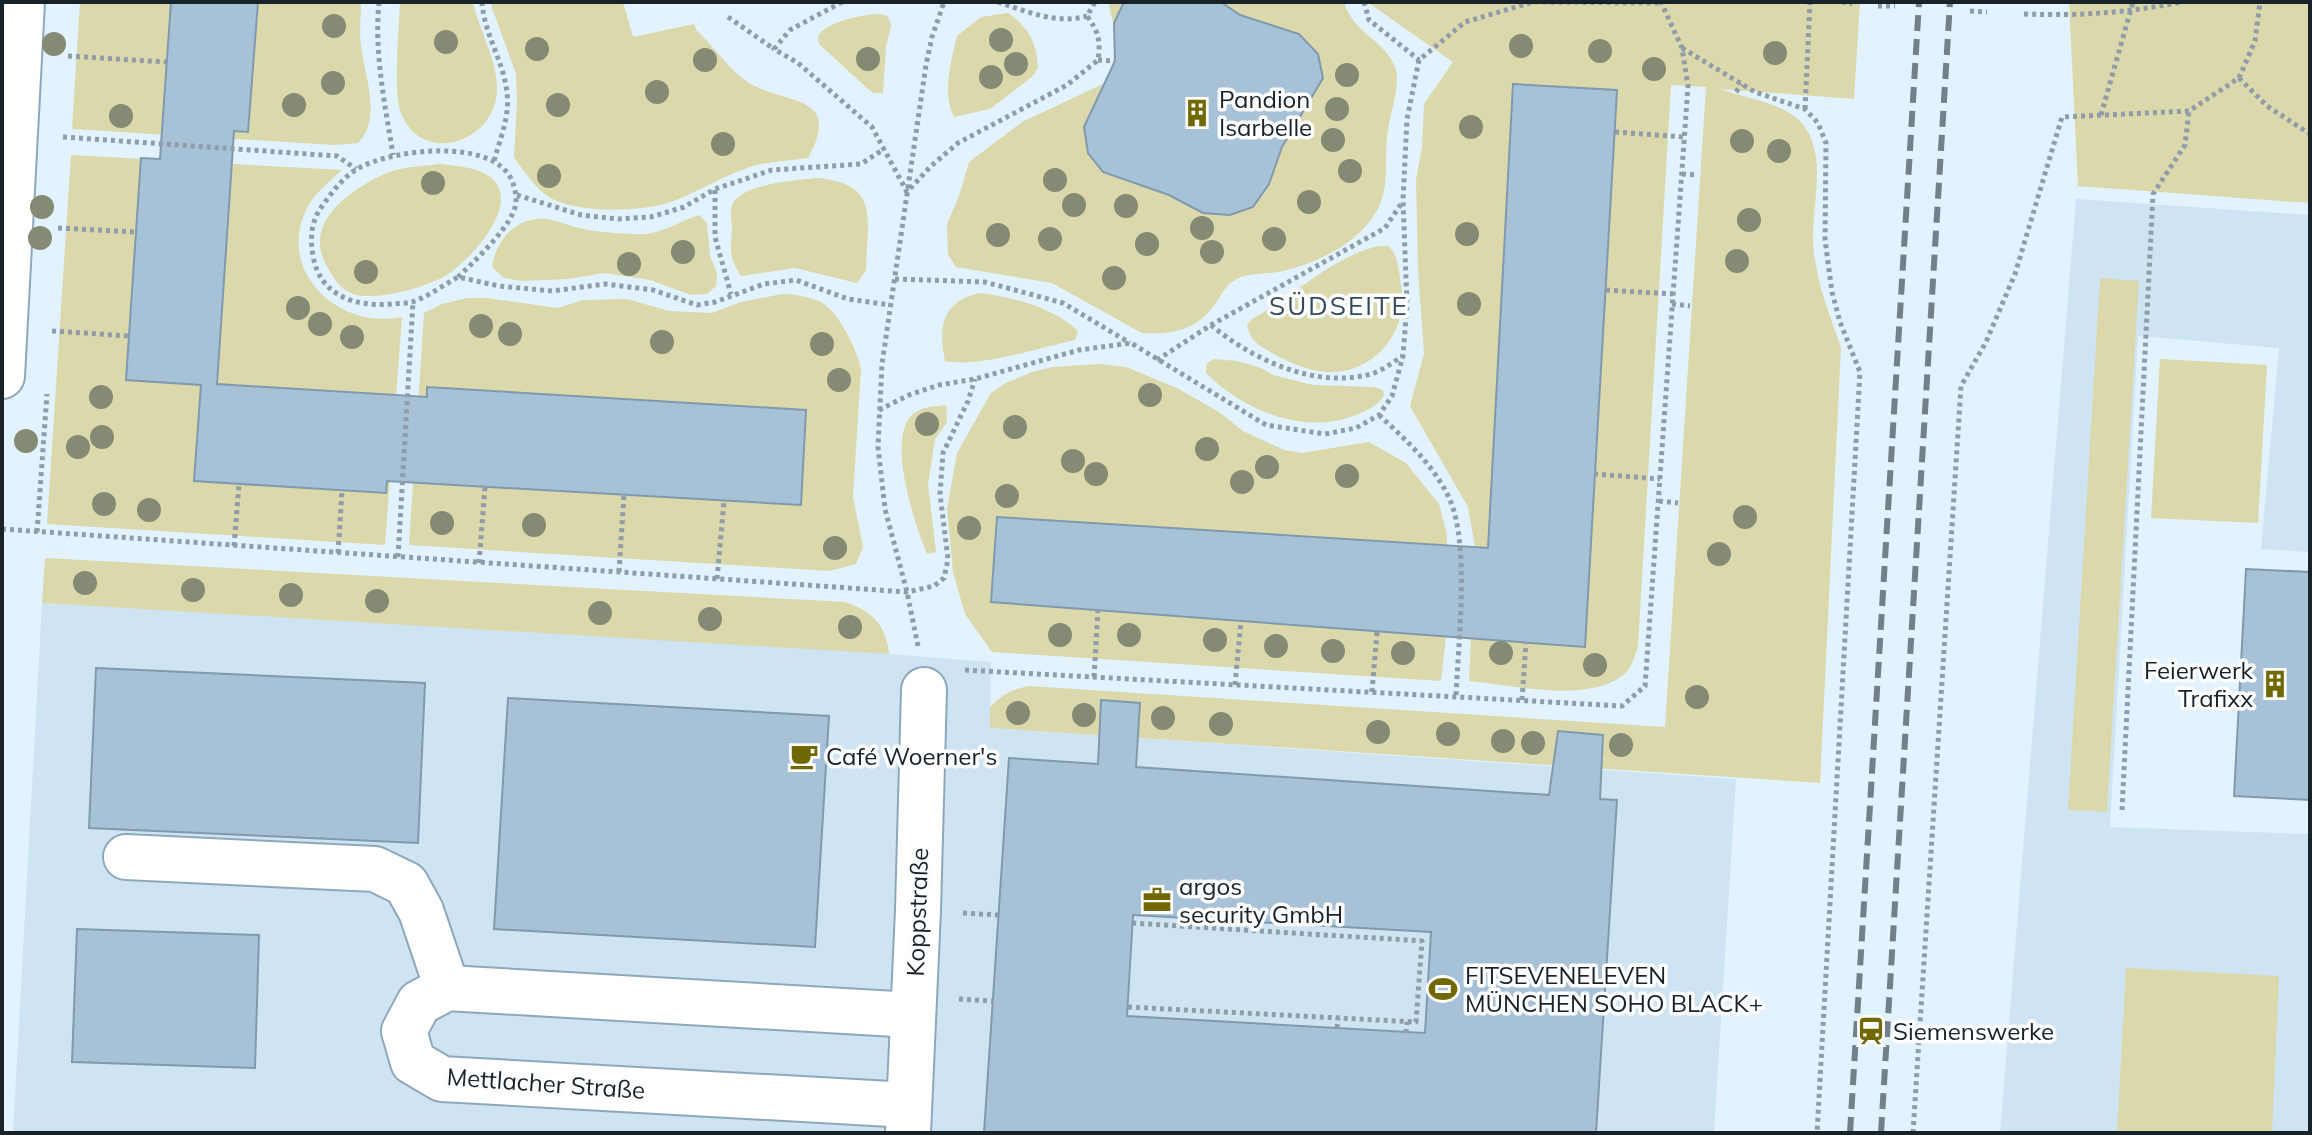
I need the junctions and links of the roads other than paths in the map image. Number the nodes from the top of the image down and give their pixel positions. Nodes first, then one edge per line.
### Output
1 (22, 2) edge
2 (2, 376) edge
3 (923, 679) road end
4 (126, 857) dead end
5 (447, 988) junction
6 (913, 1015) junction
7 (908, 1119) edge

1 - 2 street
3 - 6 street, Koppstraße
4 - 5 street
5 - 6 street
5 - 7 street, Mettlacher Straße
6 - 7 street, Koppstraße

